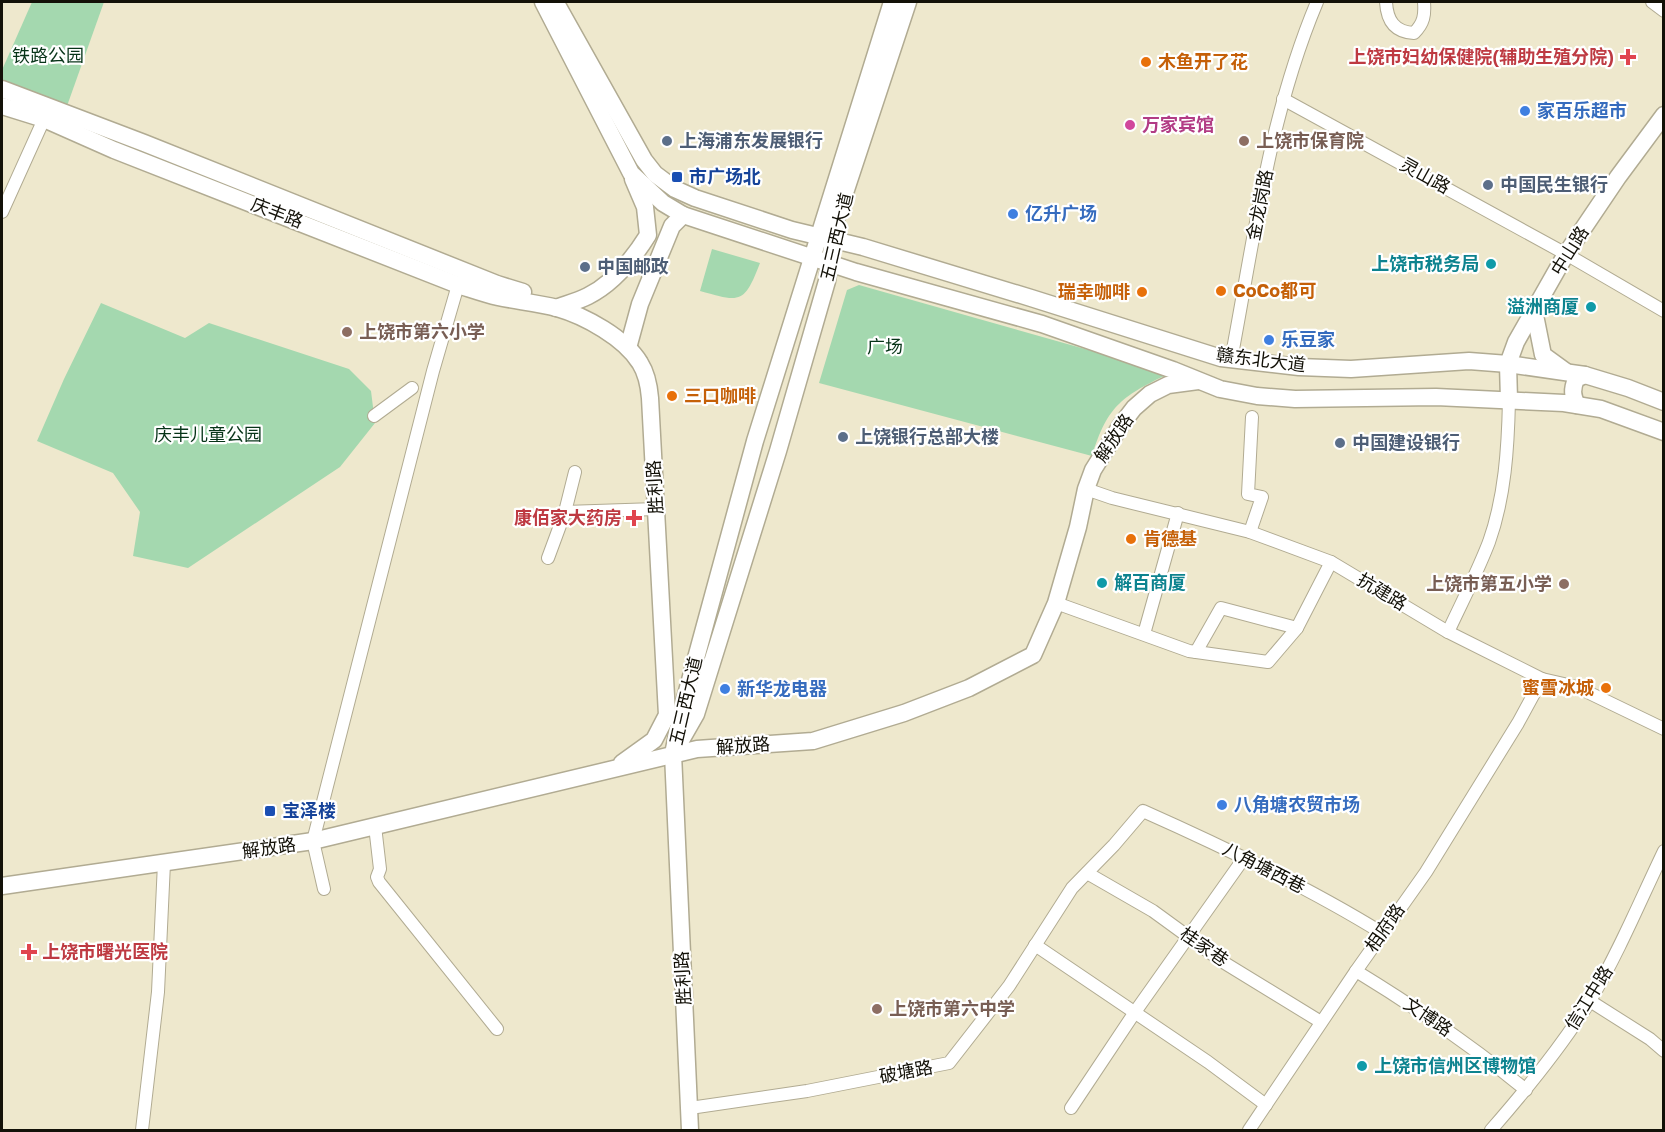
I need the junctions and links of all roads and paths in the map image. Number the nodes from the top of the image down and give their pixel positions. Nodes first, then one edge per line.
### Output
1 (543, 2) edge
2 (555, 2) edge
3 (892, 2) edge
4 (908, 2) edge
5 (1317, 2) edge
6 (1386, 2) edge
7 (1424, 2) edge
8 (1652, 2) edge
9 (1664, 11) edge
10 (2, 89) edge
11 (1283, 99) junction
12 (2, 106) edge
13 (1664, 115) edge
14 (44, 119) junction
15 (631, 173) junction
16 (2, 212) edge
17 (683, 215) junction
18 (826, 239) junction
19 (1566, 254) junction
20 (812, 257) junction
21 (830, 264) junction
22 (458, 285) junction
23 (560, 306) junction
24 (1534, 310) junction
25 (1664, 311) edge
26 (628, 348) junction
27 (1232, 360) junction
28 (1508, 364) junction
29 (1565, 371) junction
30 (1585, 375) junction
31 (1198, 381) junction
32 (412, 388) dead end
33 (1509, 400) junction
34 (1664, 402) edge
35 (1577, 405) junction
36 (374, 416) dead end
37 (1252, 417) dead end
38 (1664, 432) edge
39 (575, 472) dead end
40 (1086, 489) junction
41 (656, 508) junction
42 (565, 512) junction
43 (1178, 513) junction
44 (1250, 532) junction
45 (548, 558) dead end
46 (1331, 562) junction
47 (1056, 603) junction
48 (1297, 628) junction
49 (1443, 628) junction
50 (1144, 634) junction
51 (1429, 636) dead end
52 (1196, 652) junction
53 (1542, 680) junction
54 (1664, 729) edge
55 (673, 754) junction
56 (615, 769) junction
57 (1143, 811) joint
58 (375, 826) junction
59 (313, 841) junction
60 (1664, 851) edge
61 (1244, 858) junction
62 (164, 862) junction
63 (1087, 873) junction
64 (2, 886) edge
65 (324, 889) dead end
66 (1382, 933) junction
67 (1189, 937) junction
68 (1035, 945) junction
69 (1356, 971) junction
70 (1590, 1001) junction
71 (1136, 1012) junction
72 (1321, 1022) junction
73 (497, 1029) dead end
74 (1664, 1051) edge
75 (1526, 1090) junction
76 (1266, 1104) junction
77 (690, 1108) junction
78 (1071, 1108) dead end
79 (142, 1131) edge
80 (690, 1131) edge
81 (1249, 1131) edge
82 (1491, 1131) edge

1 - 15 main road
2 - 18 main road
3 - 18 main road, 五三西大道
4 - 18 main road, 五三西大道
5 - 11 street, 金龙岗路
6 - 7 street
8 - 9 street
10 - 23 main road
11 - 19 street, 灵山路
11 - 27 street, 金龙岗路
12 - 14 main road, 庆丰路
13 - 19 main road, 中山路
14 - 16 street
14 - 22 main road, 庆丰路
15 - 17 main road
15 - 23 main road
17 - 20 main road
17 - 26 main road
18 - 20 main road, 五三西大道
18 - 21 main road, 五三西大道
18 - 27 main road, 赣东北大道
19 - 24 main road, 中山路
19 - 25 street, 灵山路
20 - 21 main road
20 - 55 main road, 五三西大道
21 - 31 main road
21 - 55 main road, 五三西大道
22 - 23 main road, 庆丰路
22 - 59 street
23 - 26 main road, 胜利路
24 - 28 main road, 中山路
24 - 29 main road
26 - 41 main road, 胜利路
27 - 28 main road, 赣东北大道
28 - 29 main road, 赣东北大道
28 - 33 main road, 中山路
29 - 30 main road, 赣东北大道
30 - 34 main road, 赣东北大道
30 - 35 main road
31 - 33 main road
31 - 40 main road, 解放路
32 - 36 street
33 - 35 main road
33 - 49 street
35 - 38 main road
37 - 44 street
39 - 42 street
40 - 43 street, 抗建路
40 - 47 main road, 解放路
41 - 42 street
41 - 56 main road, 胜利路
42 - 45 street
43 - 44 street, 抗建路
43 - 50 street
44 - 46 street, 抗建路
46 - 48 street
46 - 49 street, 抗建路
47 - 50 street
47 - 55 main road, 解放路
48 - 52 street
48 - 52 street
49 - 51 street
49 - 53 street, 抗建路
50 - 52 street
53 - 54 street, 抗建路
53 - 66 street, 相府路
55 - 56 main road, 解放路
55 - 77 main road, 胜利路
56 - 58 main road, 解放路
57 - 61 street, 八角塘西巷
57 - 63 street, 破塘路
58 - 59 main road, 解放路
58 - 73 street
59 - 62 main road, 解放路
59 - 65 street
60 - 70 street, 信江中路
61 - 66 street, 八角塘西巷
61 - 67 street
62 - 64 main road, 解放路
62 - 79 street
63 - 67 street, 桂家巷
63 - 68 street, 破塘路
66 - 69 street, 相府路
67 - 71 street
67 - 72 street, 桂家巷
68 - 71 street
68 - 77 street, 破塘路
69 - 72 street, 相府路
69 - 75 street, 文博路
70 - 74 street
70 - 75 street, 信江中路
71 - 76 street
71 - 78 street
72 - 76 street, 相府路
75 - 82 street, 信江中路
76 - 81 street, 相府路
77 - 80 main road, 胜利路

